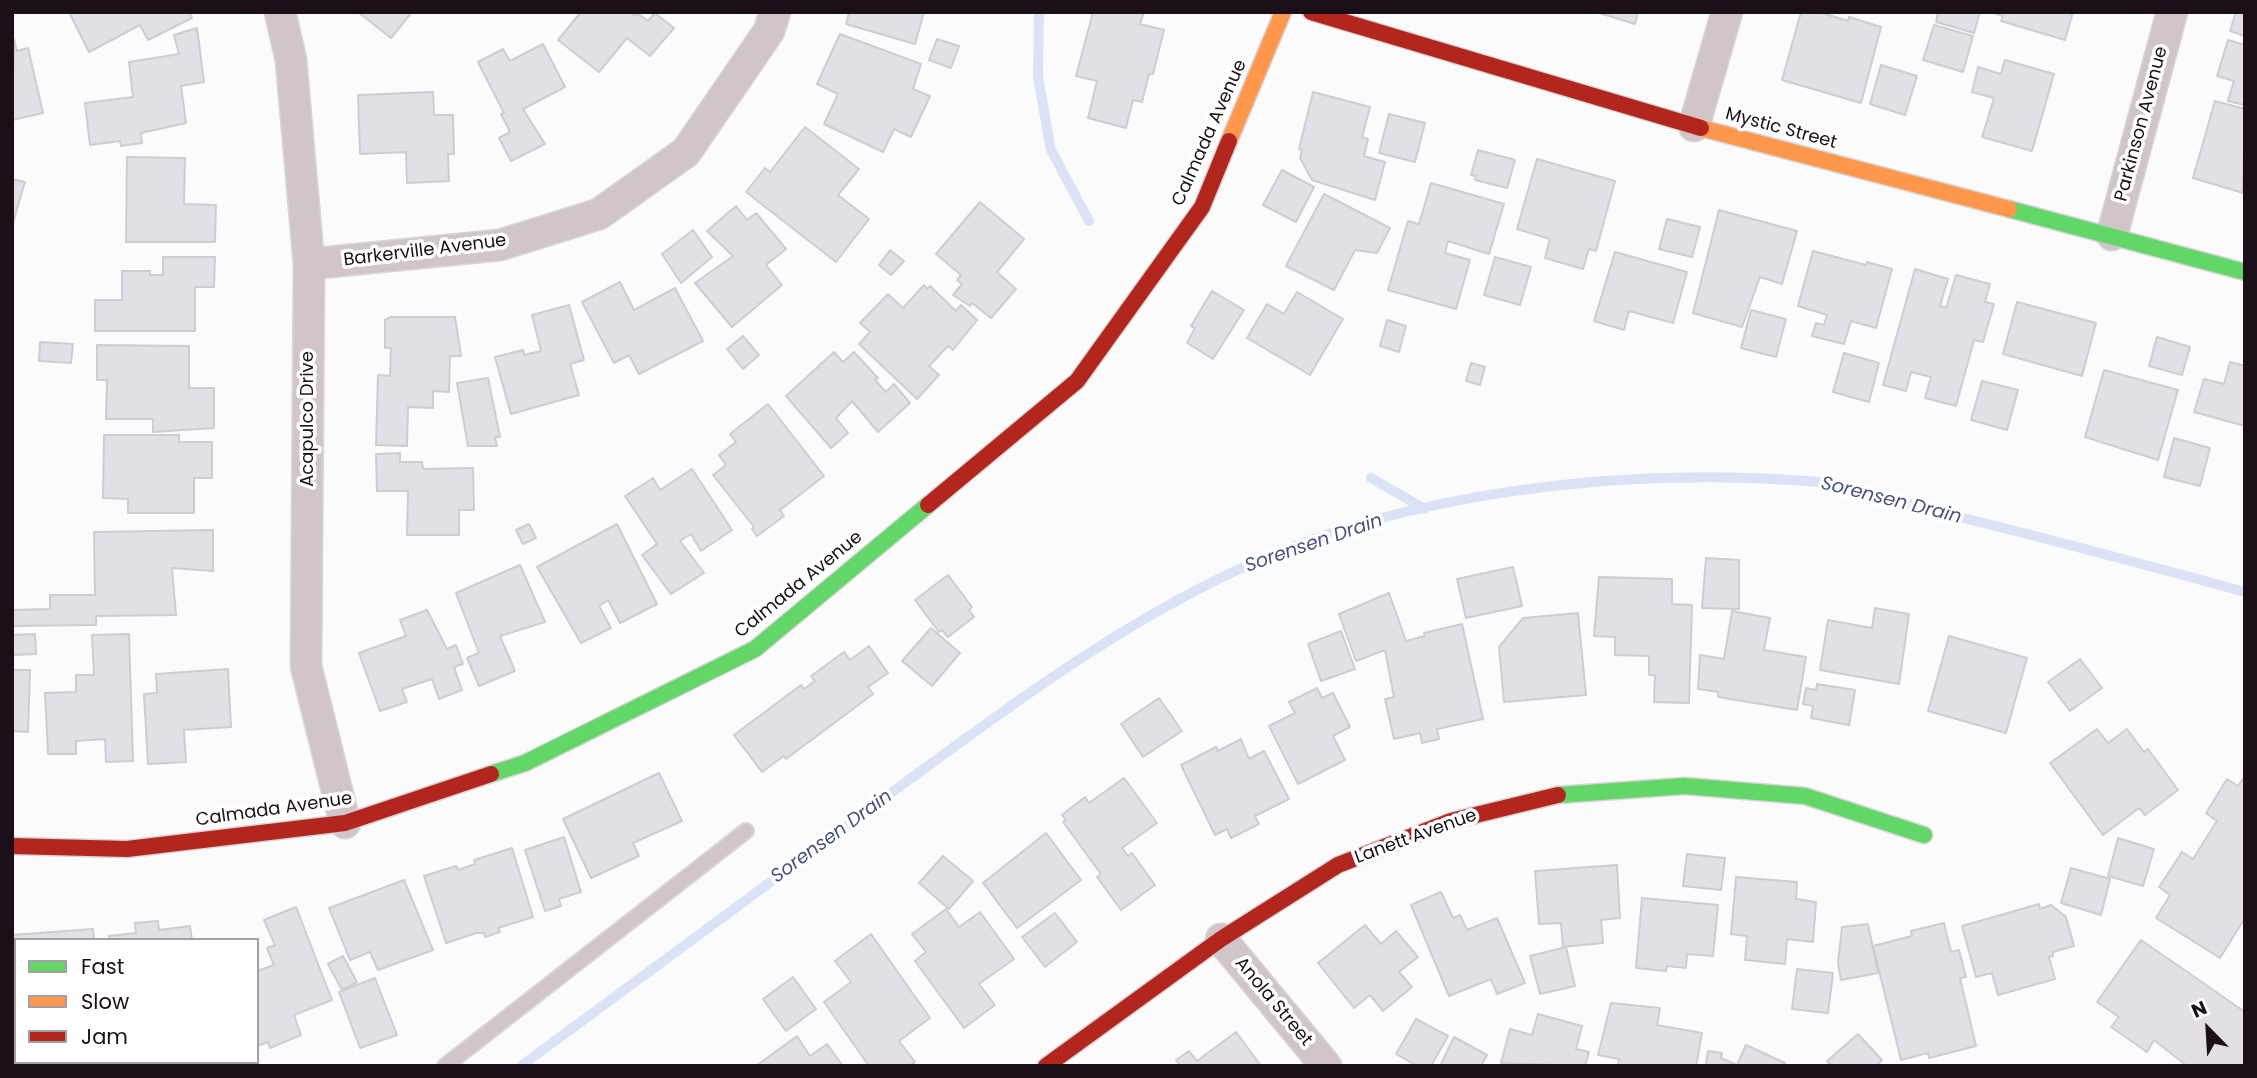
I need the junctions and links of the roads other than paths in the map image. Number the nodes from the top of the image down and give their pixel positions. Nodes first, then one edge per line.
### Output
1 (280, 12) edge
2 (775, 12) edge
3 (1283, 12) edge
4 (1311, 12) edge
5 (1727, 12) edge
6 (2172, 12) edge
7 (1694, 126) junction
8 (2112, 235) junction
9 (309, 264) junction
10 (2245, 272) edge
11 (345, 823) junction
12 (746, 831) dead end
13 (1924, 835) dead end
14 (12, 846) edge
15 (1221, 939) junction
16 (445, 1066) edge
17 (1046, 1066) edge
18 (1326, 1066) edge

1 - 9 street, Acapulco Drive
2 - 9 street, Barkerville Avenue
3 - 11 street, Calmada Avenue
4 - 7 street, Mystic Street
5 - 7 street
6 - 8 street, Parkinson Avenue
7 - 8 street, Mystic Street
8 - 10 street, Mystic Street
9 - 11 street, Acapulco Drive
11 - 14 street, Calmada Avenue
12 - 16 lane
13 - 15 street, Lanett Avenue
15 - 17 street, Lanett Avenue
15 - 18 street, Anola Street

